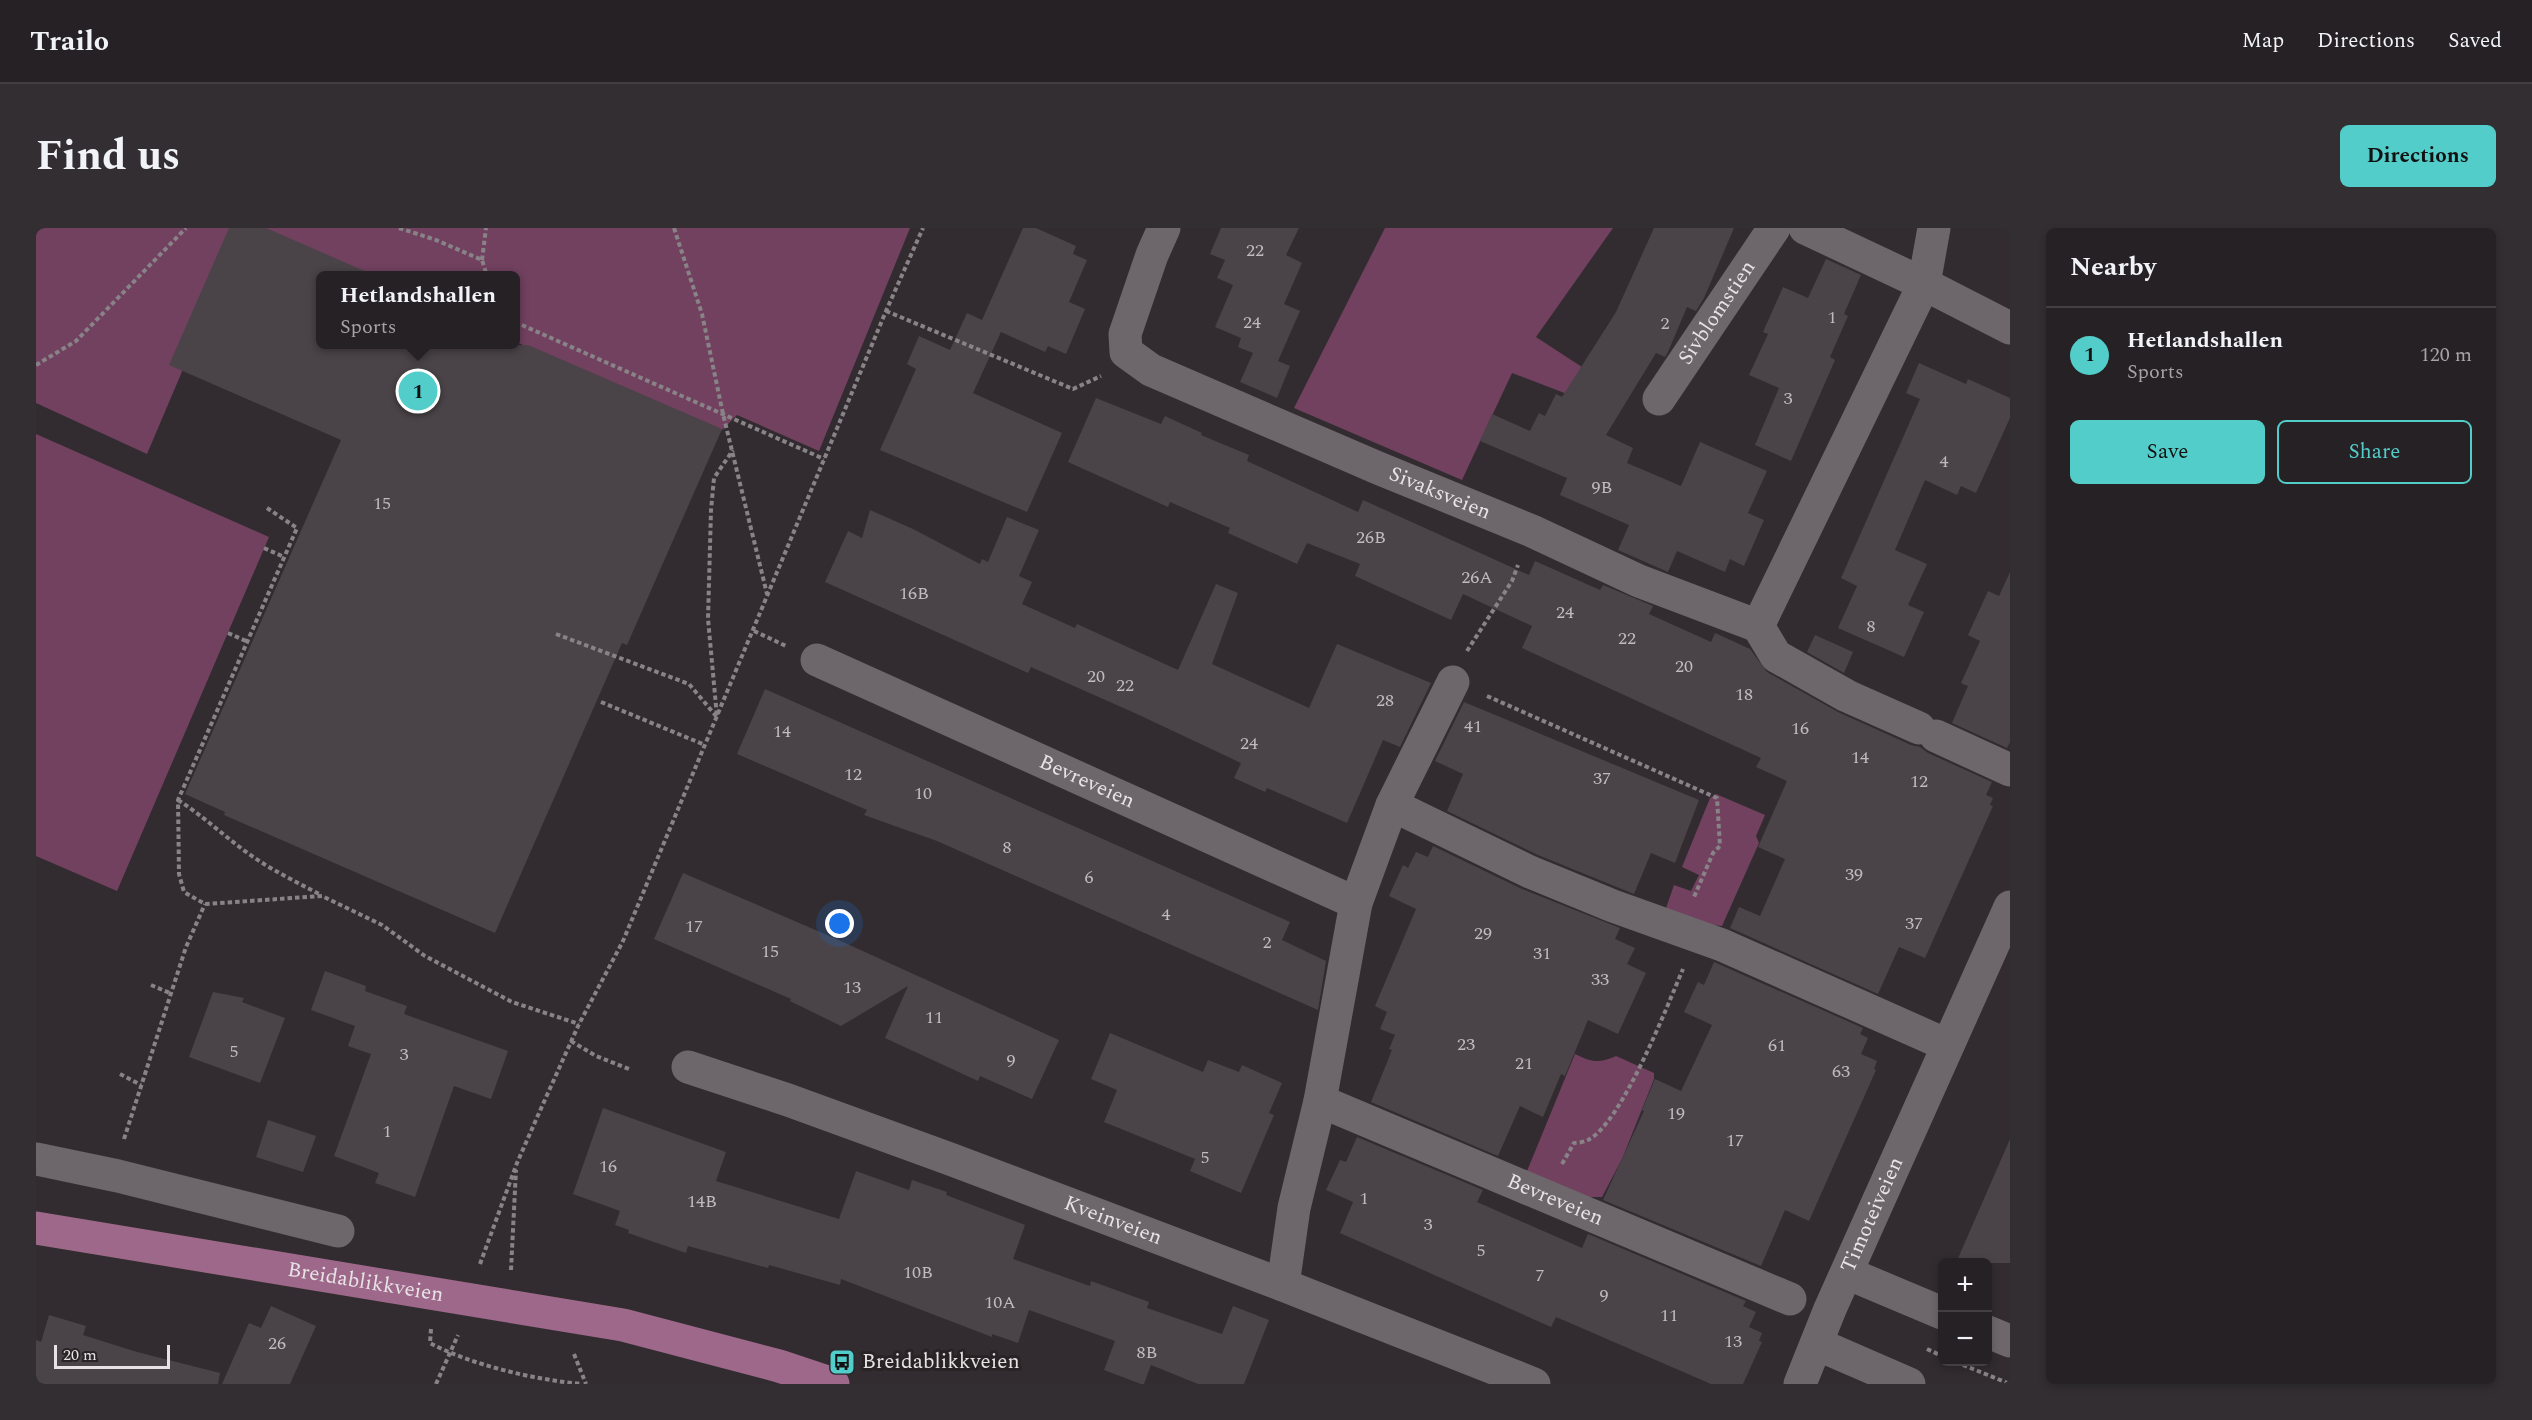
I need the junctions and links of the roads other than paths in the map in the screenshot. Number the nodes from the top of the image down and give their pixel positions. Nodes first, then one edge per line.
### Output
1 (1164, 228) edge
2 (1774, 228) edge
3 (1804, 228) edge
4 (1934, 228) edge
5 (1924, 284) junction
6 (2010, 328) edge
7 (1659, 399) dead end
8 (1758, 626) junction
9 (818, 660) dead end
10 (1453, 682) road end
11 (2010, 770) edge
12 (1392, 805) junction
13 (1356, 903) junction
14 (2008, 915) edge
15 (1947, 1046) junction
16 (688, 1067) dead end
17 (1320, 1101) junction
18 (36, 1159) edge
19 (36, 1228) edge
20 (338, 1231) dead end
21 (1847, 1273) junction
22 (1283, 1285) junction
23 (1790, 1299) dead end
24 (1940, 1312) edge
25 (1992, 1334) edge
26 (2010, 1341) edge
27 (1817, 1344) junction
28 (833, 1384) edge
29 (1534, 1384) edge
30 (1800, 1384) edge
31 (1909, 1384) edge

1 - 8 street, Sivaksveien
2 - 7 street, Sivblomstien
3 - 5 street
4 - 5 street
5 - 6 street
5 - 8 street
8 - 11 street
9 - 13 street, Bevreveien
10 - 12 street
12 - 13 street
12 - 15 street
13 - 17 street
14 - 15 street, Timoteiveien
15 - 21 street, Timoteiveien
16 - 22 street, Kveinveien
17 - 22 street
17 - 23 street, Bevreveien
18 - 20 street
19 - 28 main road, Breidablikkveien
21 - 24 street
21 - 27 street, Timoteiveien
22 - 29 street, Kveinveien
25 - 26 street
27 - 30 street, Timoteiveien
27 - 31 street

